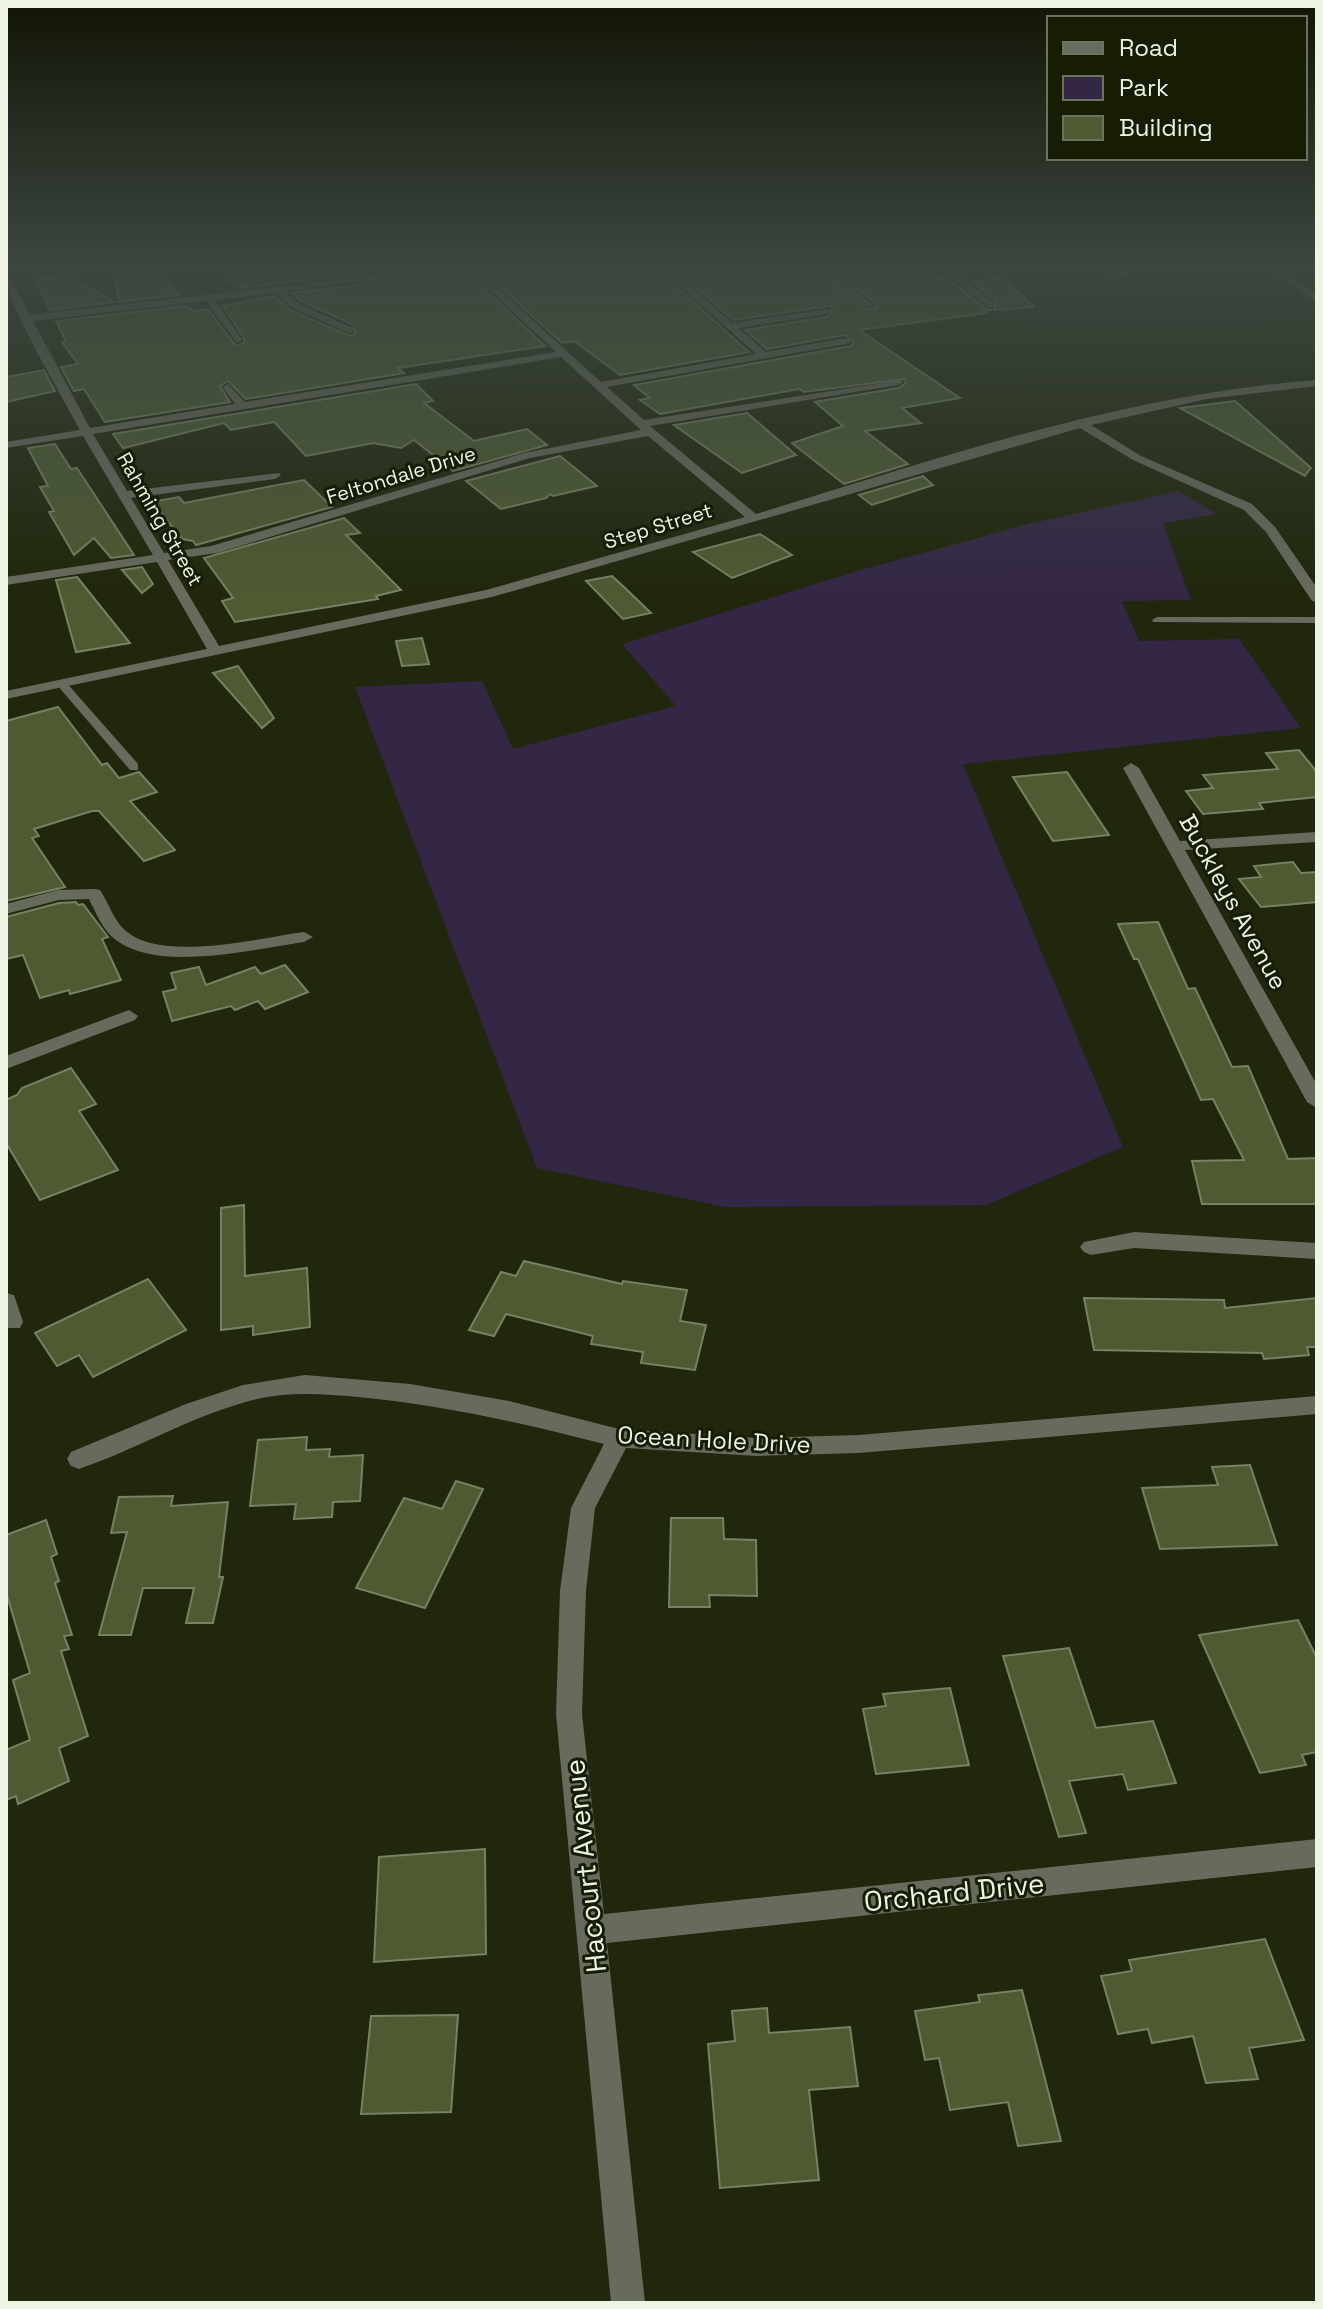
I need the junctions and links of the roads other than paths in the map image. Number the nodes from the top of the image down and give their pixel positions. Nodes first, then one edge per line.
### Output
1 (56, 376) edge
2 (427, 376) edge
3 (591, 376) edge
4 (653, 376) edge
5 (898, 382) dead end
6 (1317, 383) edge
7 (601, 385) junction
8 (228, 387) dead end
9 (242, 406) junction
10 (1082, 424) junction
11 (645, 428) junction
12 (86, 431) junction
13 (6, 445) edge
14 (275, 475) dead end
15 (126, 495) junction
16 (753, 517) junction
17 (164, 560) junction
18 (6, 581) edge
19 (1317, 598) edge
20 (1157, 620) dead end
21 (1317, 620) edge
22 (214, 649) junction
23 (61, 683) junction
24 (6, 695) edge
25 (134, 767) dead end
26 (1131, 768) dead end
27 (1317, 837) edge
28 (1174, 846) junction
29 (6, 909) edge
30 (304, 937) dead end
31 (129, 1016) dead end
32 (6, 1063) edge
33 (1317, 1102) edge
34 (1091, 1247) dead end
35 (1317, 1251) edge
36 (1317, 1405) edge
37 (619, 1438) junction
38 (79, 1459) dead end
39 (1317, 1853) edge
40 (591, 1930) junction
41 (628, 2303) edge

1 - 12 street, Rahming Street
2 - 9 street
3 - 7 street
4 - 7 street
5 - 11 street, Feltondale Drive
6 - 10 street, Step Street
7 - 11 street
8 - 9 street
9 - 12 street
10 - 16 street, Step Street
10 - 19 street
11 - 16 street
11 - 17 street, Feltondale Drive
12 - 13 street
12 - 15 street, Rahming Street
14 - 15 street
15 - 17 street, Rahming Street
16 - 22 street, Step Street
17 - 18 street, Feltondale Drive
17 - 22 street, Rahming Street
20 - 21 lane
22 - 23 street, Step Street
23 - 24 street, Step Street
23 - 25 lane
26 - 28 street, Buckleys Avenue
27 - 28 street
28 - 33 street, Buckleys Avenue
29 - 30 street
31 - 32 street
34 - 35 street
36 - 37 street, Ocean Hole Drive
37 - 38 street, Ocean Hole Drive
37 - 40 street, Hacourt Avenue
39 - 40 street, Orchard Drive
40 - 41 street, Hacourt Avenue

